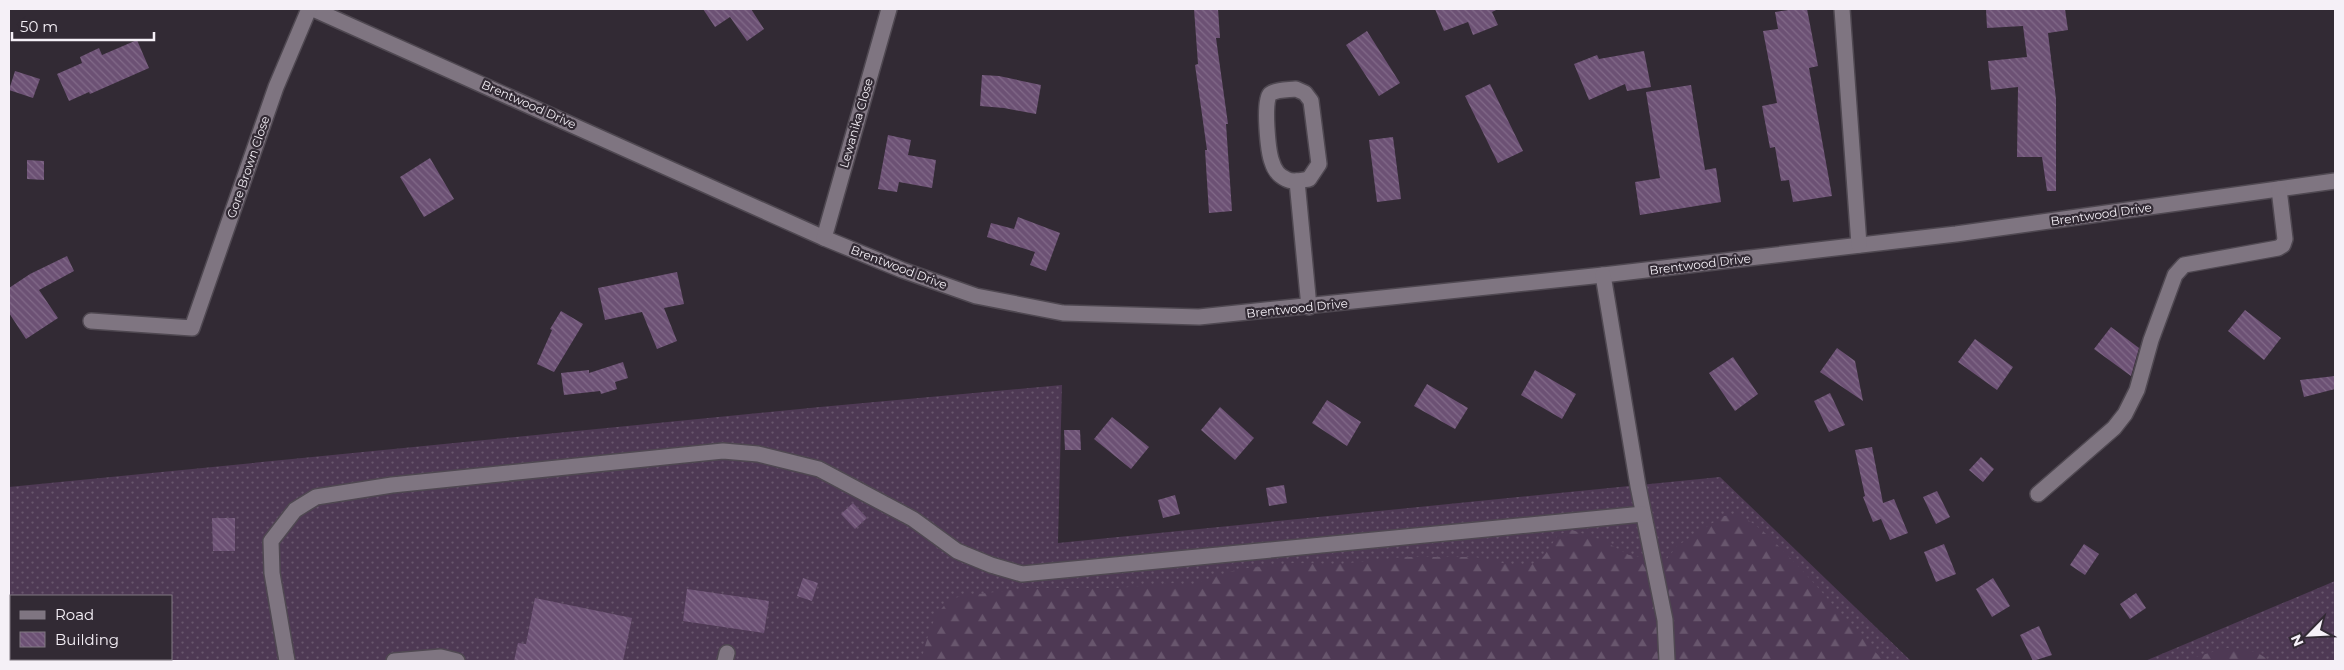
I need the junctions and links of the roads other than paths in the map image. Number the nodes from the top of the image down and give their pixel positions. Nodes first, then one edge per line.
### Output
1 (311, 9) edge
2 (889, 9) edge
3 (1842, 9) edge
4 (1297, 181) junction
5 (2335, 181) edge
6 (2280, 189) junction
7 (824, 238) junction
8 (1859, 245) junction
9 (1603, 275) junction
10 (1309, 307) junction
11 (91, 321) dead end
12 (2038, 494) dead end
13 (1643, 514) junction
14 (287, 661) edge
15 (394, 661) edge
16 (457, 661) edge
17 (1667, 661) edge

1 - 7 street, Brentwood Drive
1 - 11 street, Gore Brown Close
2 - 7 street, Lewanika Close
3 - 8 street
4 - 4 street
4 - 10 street
5 - 6 street, Brentwood Drive
6 - 8 street, Brentwood Drive
6 - 12 street
7 - 10 street, Brentwood Drive
8 - 9 street, Brentwood Drive
9 - 10 street, Brentwood Drive
9 - 13 street
13 - 14 street
13 - 17 street
15 - 16 street

